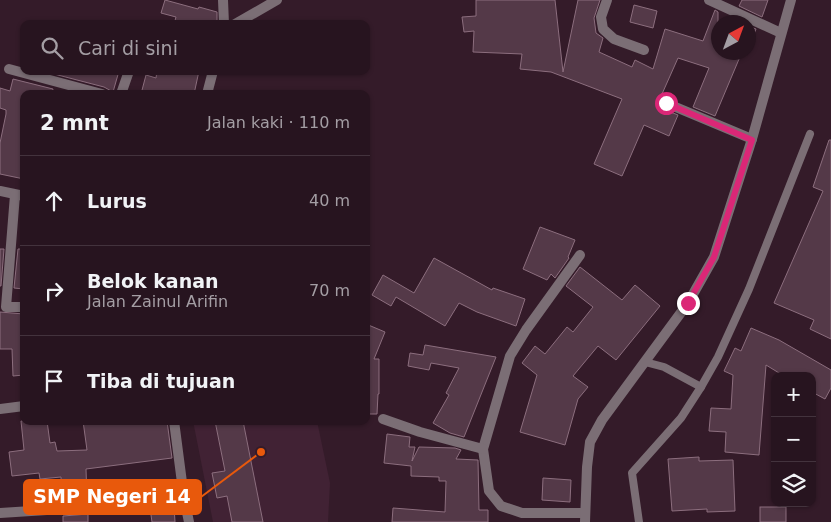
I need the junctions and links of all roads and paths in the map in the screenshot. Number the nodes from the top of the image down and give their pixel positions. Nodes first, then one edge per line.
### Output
1 (223, 0) edge
2 (277, 0) edge
3 (607, 0) edge
4 (709, 0) edge
5 (791, 0) edge
6 (224, 20) edge
7 (242, 20) edge
8 (780, 33) junction
9 (644, 50) dead end
10 (9, 69) dead end
11 (20, 72) edge
12 (31, 75) edge
13 (128, 75) edge
14 (212, 75) edge
15 (87, 90) edge
16 (122, 90) edge
17 (208, 90) edge
18 (666, 103) dead end
19 (810, 134) dead end
20 (752, 140) junction
21 (0, 191) edge
22 (19, 195) edge
23 (580, 255) dead end
24 (20, 307) edge
25 (645, 362) junction
26 (701, 387) junction
27 (20, 406) edge
28 (0, 409) edge
29 (383, 419) dead end
30 (175, 425) edge
31 (482, 448) junction
32 (184, 498) junction
33 (0, 513) edge
34 (584, 517) edge
35 (189, 522) edge
36 (639, 522) edge

1 - 6 street
2 - 7 street
3 - 9 street
4 - 8 street
5 - 8 street
8 - 20 street
10 - 11 street
12 - 15 street
13 - 16 street
14 - 17 street
18 - 20 street
19 - 26 lane
20 - 25 street
21 - 22 street
22 - 24 street
23 - 31 street
25 - 26 lane
25 - 34 street
26 - 36 lane
27 - 28 street
29 - 31 street
30 - 32 street
31 - 34 street
32 - 33 street
32 - 35 street

